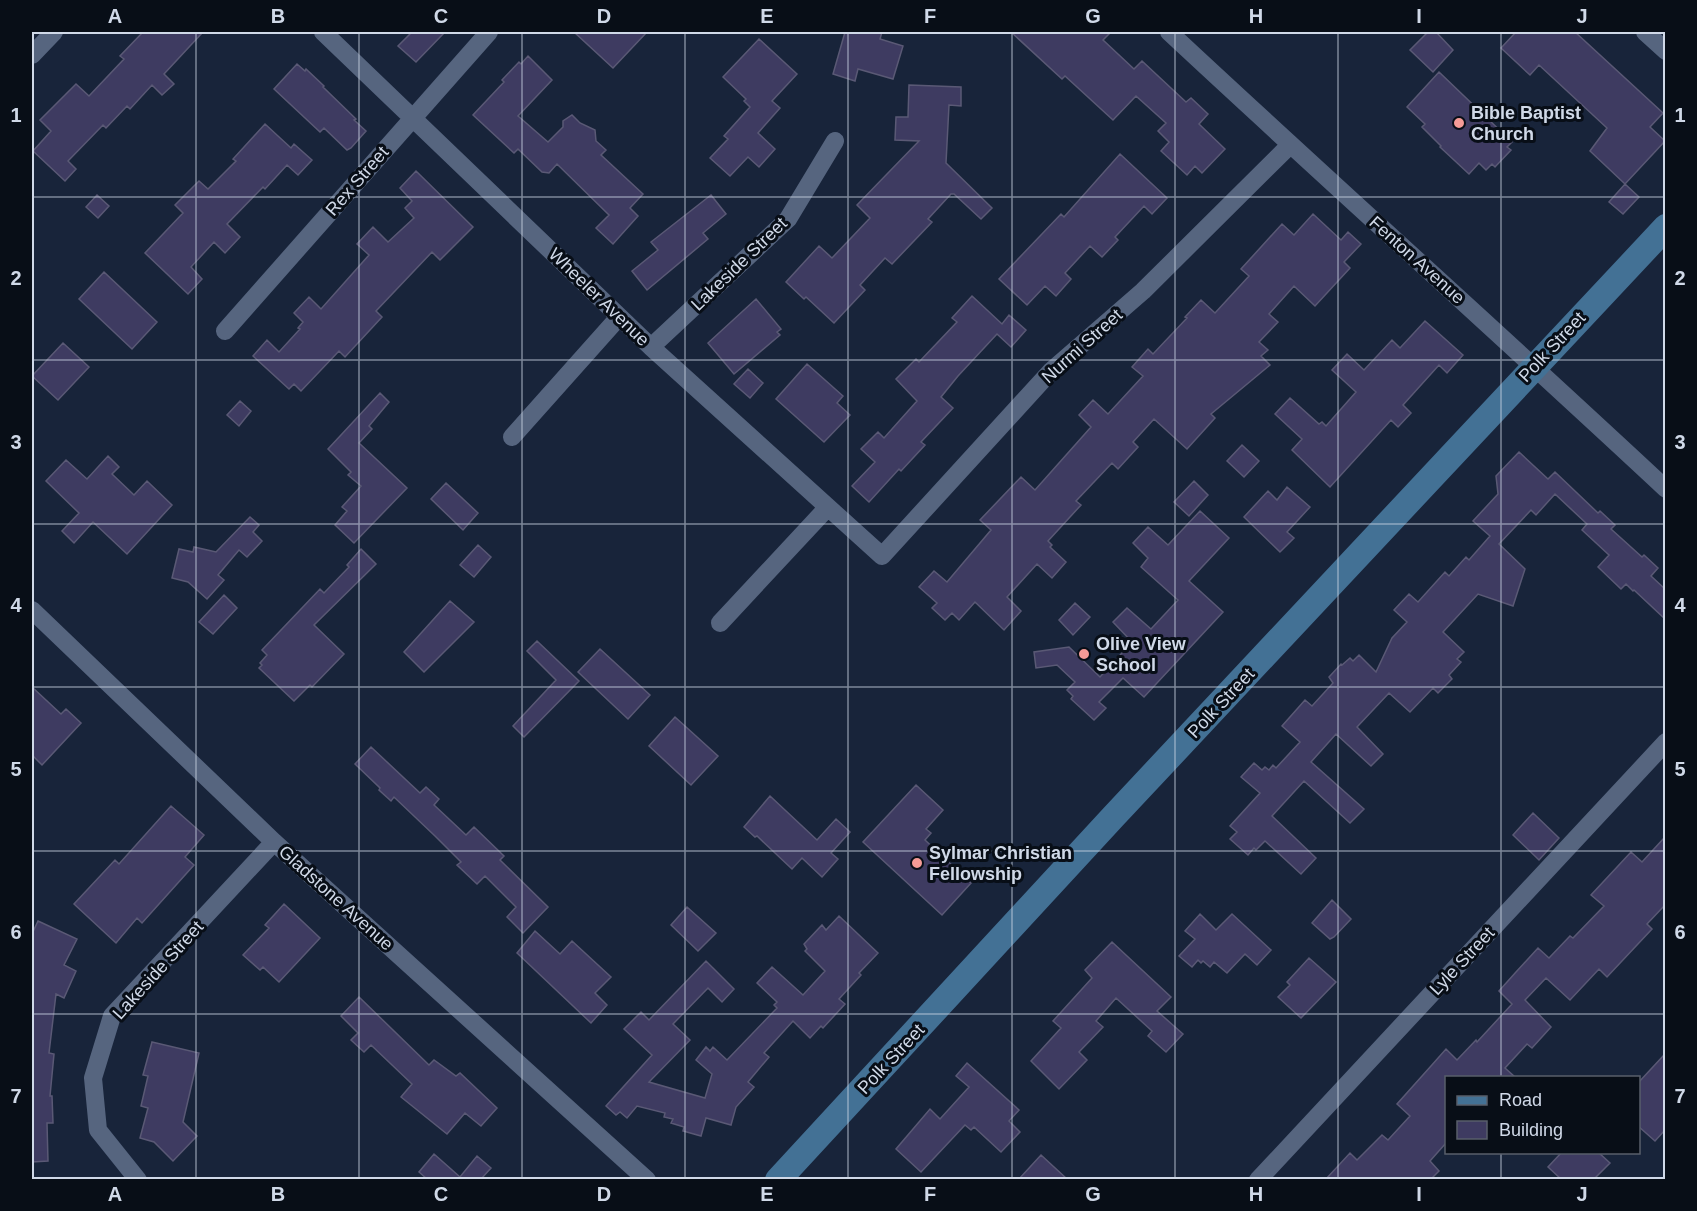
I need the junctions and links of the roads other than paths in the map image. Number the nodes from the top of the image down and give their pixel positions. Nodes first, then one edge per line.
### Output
1 (54, 32) edge
2 (323, 32) edge
3 (489, 32) edge
4 (1169, 32) edge
5 (1645, 32) edge
6 (1665, 51) edge
7 (32, 55) edge
8 (412, 117) junction
9 (835, 141) dead end
10 (1290, 145) junction
11 (1665, 227) edge
12 (619, 317) junction
13 (225, 331) dead end
14 (651, 347) junction
15 (1534, 366) junction
16 (512, 436) dead end
17 (1665, 489) edge
18 (828, 507) junction
19 (882, 556) joint
20 (32, 610) edge
21 (720, 623) dead end
22 (1665, 742) edge
23 (274, 842) junction
24 (138, 1179) edge
25 (647, 1179) edge
26 (778, 1179) edge
27 (1258, 1179) edge

1 - 7 street
2 - 8 street, Wheeler Avenue
3 - 8 street, Rex Street
4 - 10 street, Fenton Avenue
5 - 6 street
8 - 12 street, Wheeler Avenue
8 - 13 street, Rex Street
9 - 14 street, Lakeside Street
10 - 15 street, Fenton Avenue
10 - 19 street, Nurmi Street
11 - 15 street, Polk Street
12 - 14 street, Wheeler Avenue
12 - 16 street
14 - 18 street, Wheeler Avenue
15 - 17 street, Fenton Avenue
15 - 26 street, Polk Street
18 - 19 street, Wheeler Avenue
18 - 21 street
20 - 23 street, Gladstone Avenue
22 - 27 street, Lyle Street
23 - 24 street, Lakeside Street
23 - 25 street, Gladstone Avenue

